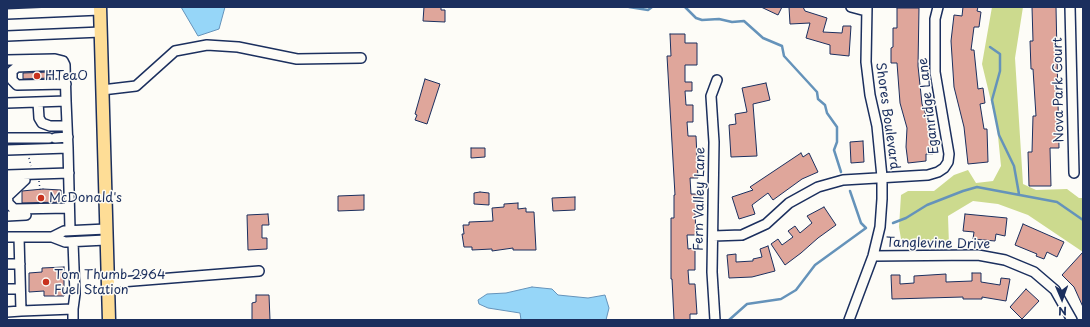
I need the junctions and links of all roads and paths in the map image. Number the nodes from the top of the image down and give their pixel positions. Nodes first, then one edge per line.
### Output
1 (851, 7) edge
2 (938, 7) edge
3 (1070, 7) edge
4 (100, 9) edge
5 (867, 9) edge
6 (7, 14) edge
7 (101, 32) junction
8 (7, 36) edge
9 (361, 58) dead end
10 (7, 60) edge
11 (65, 65) junction
12 (717, 80) dead end
13 (66, 84) junction
14 (102, 90) junction
15 (66, 101) junction
16 (38, 102) junction
17 (7, 103) edge
18 (67, 126) junction
19 (68, 137) junction
20 (8, 138) edge
21 (68, 148) junction
22 (9, 150) edge
23 (49, 173) junction
24 (69, 173) junction
25 (1074, 173) dead end
26 (7, 175) edge
27 (882, 177) junction
28 (7, 191) edge
29 (69, 211) junction
30 (7, 216) edge
31 (70, 230) junction
32 (106, 234) junction
33 (713, 236) junction
34 (7, 237) edge
35 (19, 237) junction
36 (52, 237) junction
37 (73, 242) junction
38 (873, 256) junction
39 (7, 264) edge
40 (20, 264) junction
41 (259, 271) dead end
42 (108, 283) junction
43 (7, 289) edge
44 (20, 289) junction
45 (73, 309) junction
46 (21, 311) junction
47 (7, 312) edge
48 (73, 320) edge
49 (109, 320) edge
50 (715, 320) edge
51 (849, 320) edge
52 (1072, 320) edge

1 - 5 street
2 - 27 street, Eganridge Lane
3 - 25 street, Nova Park Court
4 - 6 street
4 - 7 main road
5 - 27 street, Shores Boulevard
7 - 8 street
7 - 14 main road
9 - 14 street
10 - 11 street
11 - 13 street
11 - 13 street
12 - 33 street, Fern Valley Lane
13 - 15 street
14 - 32 main road
15 - 16 street
15 - 18 street
16 - 17 street
16 - 18 street
18 - 19 street
19 - 20 street
19 - 21 street
20 - 22 street
21 - 22 street
21 - 24 street
23 - 24 street
23 - 26 street
23 - 28 street
24 - 29 street
27 - 33 street, Eganridge Lane
27 - 38 street, Shores Boulevard
28 - 29 street
29 - 30 street
29 - 31 street
31 - 32 street
31 - 36 street
32 - 37 street
32 - 42 main road
33 - 50 street, Fern Valley Lane
34 - 35 street
35 - 36 street
35 - 40 street
36 - 37 street
37 - 45 street
38 - 51 street, Shores Boulevard
38 - 52 street, Tanglevine Drive
39 - 40 street
40 - 44 street
41 - 42 street
42 - 49 main road
43 - 44 street
44 - 46 street
45 - 46 street
45 - 48 street
46 - 47 street

